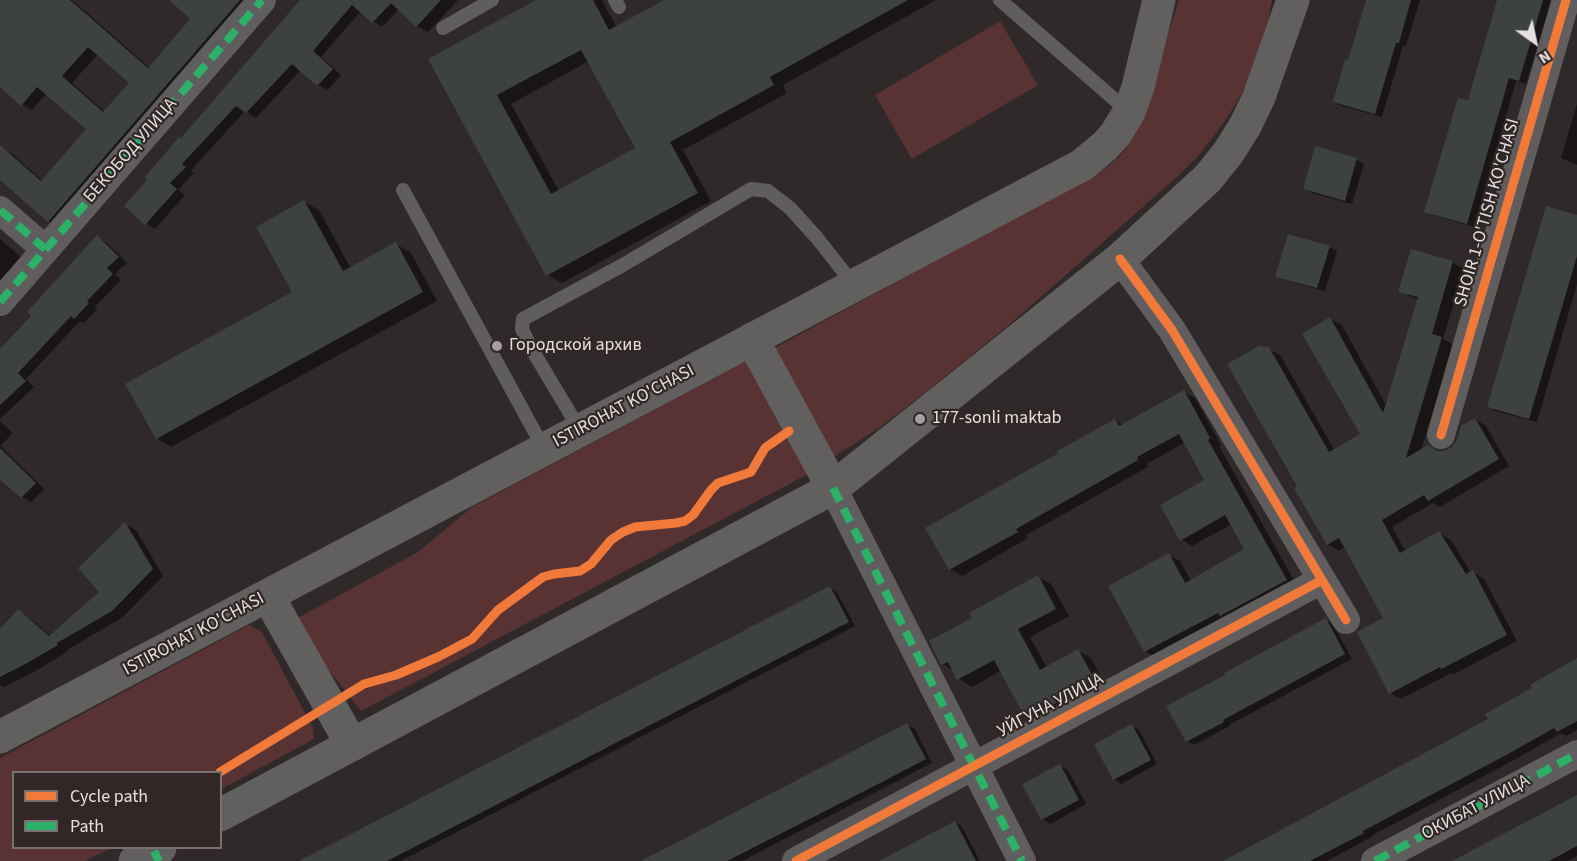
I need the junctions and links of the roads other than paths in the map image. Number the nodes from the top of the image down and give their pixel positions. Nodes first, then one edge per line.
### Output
1 (262, 0) edge
2 (492, 0) edge
3 (1000, 0) edge
4 (1159, 0) edge
5 (1293, 0) edge
6 (1566, 0) edge
7 (443, 28) dead end
8 (1129, 112) junction
9 (403, 190) dead end
10 (0, 210) edge
11 (45, 249) junction
12 (1120, 259) junction
13 (854, 285) junction
14 (0, 302) edge
15 (752, 339) junction
16 (580, 430) junction
17 (1441, 435) dead end
18 (544, 449) junction
19 (834, 488) junction
20 (1322, 580) junction
21 (268, 596) junction
22 (1346, 620) dead end
23 (0, 737) edge
24 (352, 746) junction
25 (1577, 754) edge
26 (974, 766) junction
27 (222, 814) edge
28 (796, 861) edge
29 (1022, 861) edge
30 (1374, 861) edge

1 - 11 street, БЕКОБОД УЛИЦА
2 - 7 lane
3 - 8 lane
4 - 8 main road, ISTIROHAT KO'CHASI
5 - 12 main road
6 - 17 street, SHOIR 1-O'TISH KO'CHASI
8 - 13 main road, ISTIROHAT KO'CHASI
9 - 18 lane
10 - 11 street
11 - 14 street, БЕКОБОД УЛИЦА
12 - 19 main road
12 - 20 street
13 - 15 main road, ISTIROHAT KO'CHASI
13 - 16 lane
15 - 16 main road, ISTIROHAT KO'CHASI
15 - 19 main road
16 - 18 main road, ISTIROHAT KO'CHASI
18 - 21 main road, ISTIROHAT KO'CHASI
19 - 24 main road
19 - 26 street
20 - 22 street
20 - 26 street, УЙГУНА УЛИЦА
21 - 23 main road, ISTIROHAT KO'CHASI
21 - 24 main road
24 - 27 main road
25 - 30 street, ОКИБАТ УЛИЦА
26 - 28 street, УЙГУНА УЛИЦА
26 - 29 street

